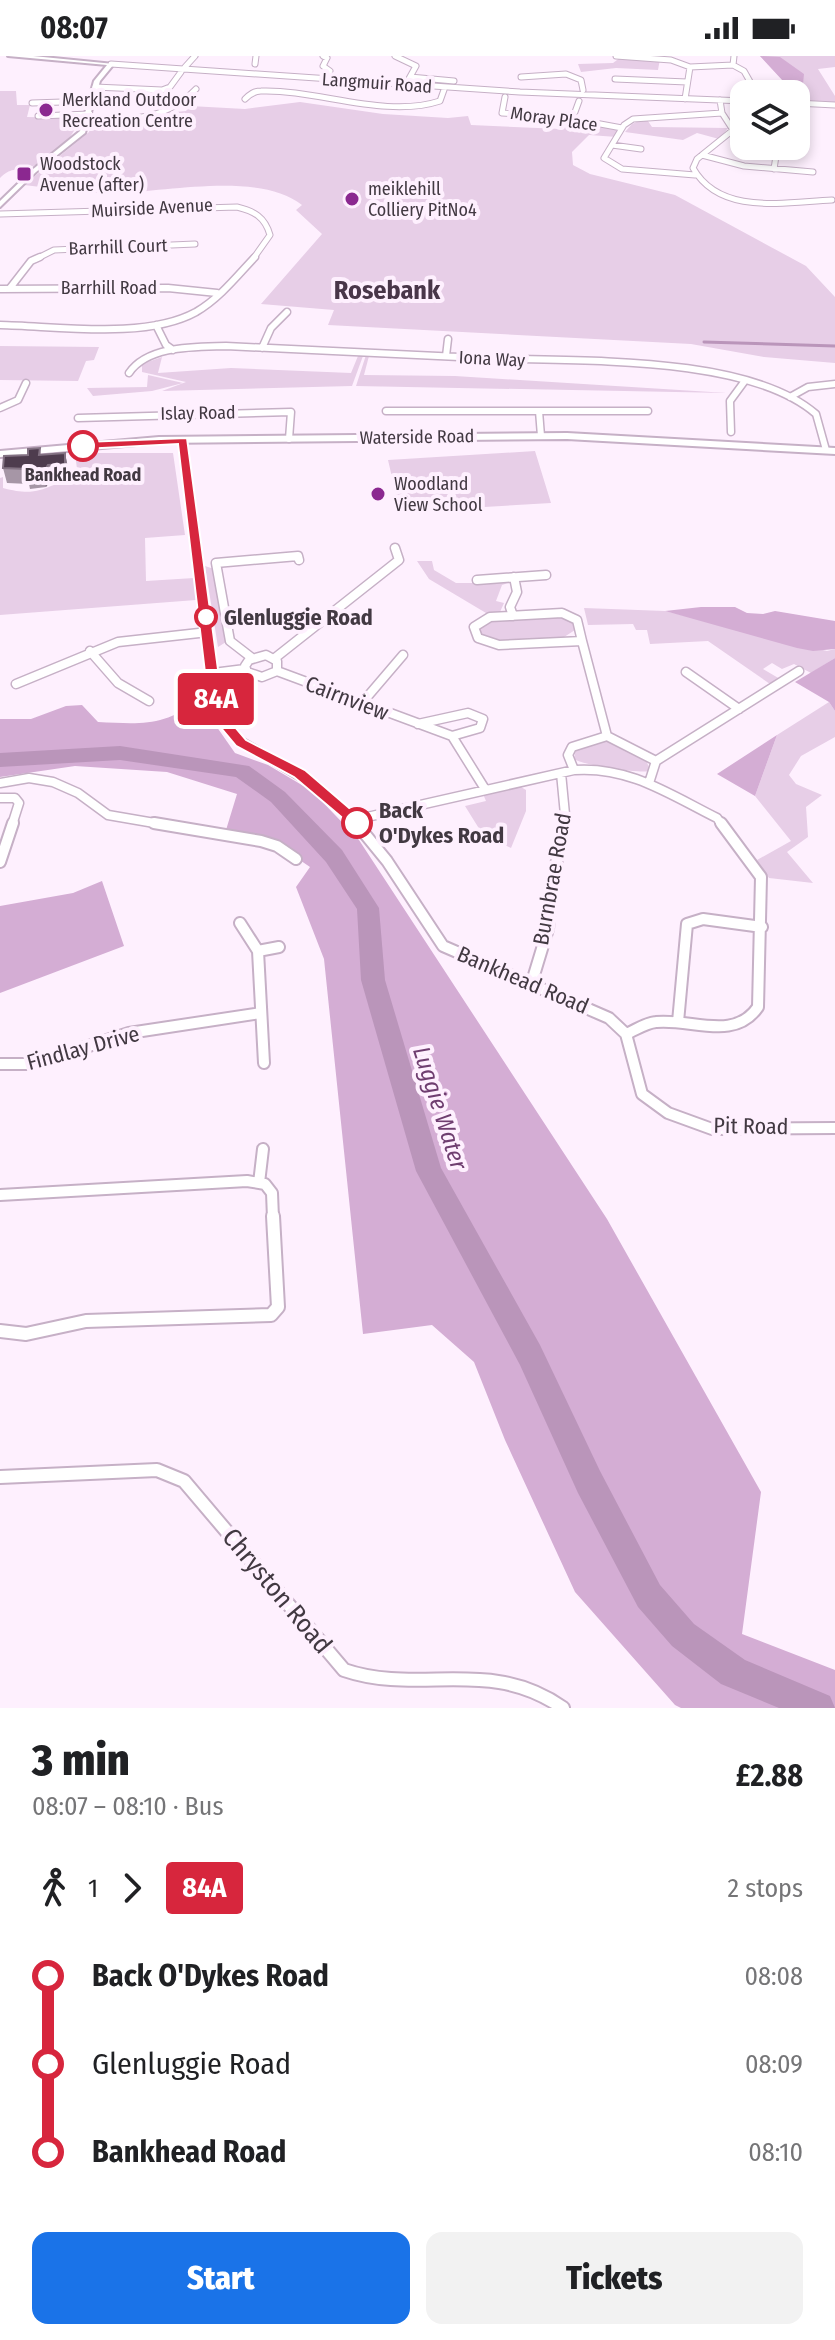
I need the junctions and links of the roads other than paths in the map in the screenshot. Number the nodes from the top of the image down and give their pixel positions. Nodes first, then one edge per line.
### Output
1 (11, 56) edge
2 (118, 56) edge
3 (195, 56) edge
4 (256, 56) edge
5 (323, 56) edge
6 (395, 56) edge
7 (616, 56) edge
8 (734, 56) edge
9 (36, 57) edge
10 (655, 57) edge
11 (112, 63) junction
12 (255, 64) dead end
13 (733, 65) junction
14 (690, 67) junction
15 (510, 69) dead end
16 (410, 77) junction
17 (521, 77) junction
18 (326, 79) junction
19 (615, 79) dead end
20 (749, 80) edge
21 (454, 81) dead end
22 (687, 82) junction
23 (406, 84) junction
24 (95, 87) junction
25 (445, 87) junction
26 (196, 89) dead end
27 (583, 90) dead end
28 (520, 92) junction
29 (505, 97) dead end
30 (245, 99) dead end
31 (685, 99) junction
32 (720, 100) junction
33 (730, 100) edge
34 (93, 101) junction
35 (579, 101) dead end
36 (643, 101) dead end
37 (32, 103) dead end
38 (810, 104) edge
39 (835, 105) edge
40 (722, 113) junction
41 (38, 116) dead end
42 (90, 116) junction
43 (647, 116) junction
44 (567, 118) junction
45 (622, 128) junction
46 (612, 145) junction
47 (641, 149) dead end
48 (702, 155) junction
49 (775, 160) edge
50 (774, 169) junction
51 (813, 172) dead end
52 (695, 175) junction
53 (832, 200) dead end
54 (1, 202) edge
55 (0, 214) edge
56 (195, 244) dead end
57 (10, 288) junction
58 (0, 289) edge
59 (217, 293) junction
60 (287, 312) dead end
61 (0, 325) edge
62 (156, 325) junction
63 (448, 339) dead end
64 (262, 348) junction
65 (173, 350) junction
66 (446, 356) junction
67 (129, 373) dead end
68 (744, 382) junction
69 (26, 383) dead end
70 (835, 384) edge
71 (790, 397) junction
72 (0, 408) edge
73 (386, 411) dead end
74 (539, 411) junction
75 (648, 411) dead end
76 (78, 418) dead end
77 (731, 432) dead end
78 (541, 436) junction
79 (289, 439) junction
80 (183, 440) junction
81 (830, 450) edge
82 (0, 454) edge
83 (395, 548) dead end
84 (299, 560) dead end
85 (546, 575) dead end
86 (514, 577) junction
87 (477, 580) dead end
88 (513, 616) junction
89 (208, 632) junction
90 (583, 641) junction
91 (90, 651) junction
92 (403, 655) dead end
93 (252, 658) junction
94 (275, 658) junction
95 (245, 669) junction
96 (277, 671) junction
97 (799, 671) dead end
98 (686, 672) dead end
99 (213, 673) junction
100 (16, 684) dead end
101 (149, 701) dead end
102 (362, 703) junction
103 (739, 709) junction
104 (418, 724) junction
105 (452, 736) junction
106 (607, 736) junction
107 (656, 761) junction
108 (574, 770) junction
109 (561, 773) junction
110 (0, 783) edge
111 (649, 783) junction
112 (485, 789) junction
113 (0, 798) edge
114 (354, 820) junction
115 (296, 859) dead end
116 (0, 862) edge
117 (240, 923) dead end
118 (762, 927) junction
119 (279, 947) dead end
120 (258, 951) junction
121 (531, 985) junction
122 (261, 1013) junction
123 (678, 1022) junction
124 (626, 1034) junction
125 (264, 1063) dead end
126 (0, 1064) edge
127 (835, 1128) edge
128 (263, 1149) dead end
129 (259, 1183) junction
130 (0, 1195) edge
131 (0, 1331) edge
132 (0, 1477) edge
133 (563, 1708) edge

1 - 9 street, Langmuir Road
2 - 11 street
3 - 24 street
4 - 12 street
5 - 18 street
6 - 16 street
7 - 10 street
8 - 13 street
9 - 11 street, Langmuir Road
10 - 14 street
11 - 18 street, Langmuir Road
11 - 24 street
13 - 14 street
13 - 20 street
14 - 22 street
15 - 17 street
16 - 21 street
16 - 23 street
17 - 27 street
17 - 28 street
18 - 23 street, Langmuir Road
19 - 22 street
22 - 31 street
23 - 25 street, Langmuir Road
24 - 34 street
25 - 28 street, Langmuir Road
25 - 30 street
26 - 42 street
28 - 31 street, Langmuir Road
29 - 44 street, Moray Place
31 - 32 street, Langmuir Road
32 - 33 street, Langmuir Road
32 - 40 street
34 - 37 street
34 - 42 street
35 - 44 street
36 - 43 street
38 - 39 street
40 - 43 street
40 - 48 street
41 - 42 street
42 - 54 street
43 - 45 street
44 - 45 street, Moray Place
45 - 46 street
46 - 47 street
46 - 52 street
48 - 50 street
48 - 52 street
49 - 50 street
50 - 51 street
52 - 53 street
55 - 59 street, Muirside Avenue
56 - 57 street, Barrhill Court
57 - 58 street, Barrhill Road
57 - 59 street, Barrhill Road
59 - 62 street, Muirside Avenue
60 - 64 street
61 - 62 street, Muirside Avenue
62 - 65 street
63 - 66 street
64 - 65 street, Iona Way
64 - 66 street, Iona Way
65 - 67 street, Iona Way
66 - 68 street, Iona Way
68 - 71 street, Iona Way
68 - 77 street
69 - 72 street
70 - 71 street
71 - 81 street, Iona Way
73 - 74 street
74 - 75 street
74 - 78 street
76 - 79 street, Islay Road
78 - 79 main road, Waterside Road
78 - 81 main road, Waterside Road
79 - 80 main road, Waterside Road
80 - 82 main road, Waterside Road
80 - 89 street, Bankhead Road
83 - 94 street
84 - 93 street
85 - 86 street
86 - 87 street
86 - 88 street
88 - 90 street
88 - 90 street
89 - 91 street
89 - 99 street, Bankhead Road
90 - 106 street
91 - 100 street
91 - 101 street
92 - 102 street
93 - 94 street
93 - 95 street
94 - 96 street, Cairnview
95 - 96 street, Cairnview
95 - 99 street, Cairnview
96 - 102 street, Cairnview
97 - 103 street
98 - 103 street
99 - 114 street, Bankhead Road
102 - 104 street, Cairnview
103 - 107 street
104 - 105 street, Cairnview
104 - 105 street, Cairnview
105 - 112 street
106 - 107 street
106 - 108 street
107 - 111 street
108 - 109 street
108 - 111 street
109 - 112 street
109 - 121 street, Burnbrae Road
110 - 115 street
111 - 118 street
112 - 114 street
113 - 116 street
114 - 121 street, Bankhead Road
117 - 120 street
118 - 123 street
118 - 123 street
119 - 120 street
120 - 122 street
121 - 124 street, Bankhead Road
122 - 125 street
122 - 126 street, Findlay Drive
123 - 124 street
124 - 127 street, Pit Road
128 - 129 street
129 - 130 street
129 - 131 street
132 - 133 street, Chryston Road

